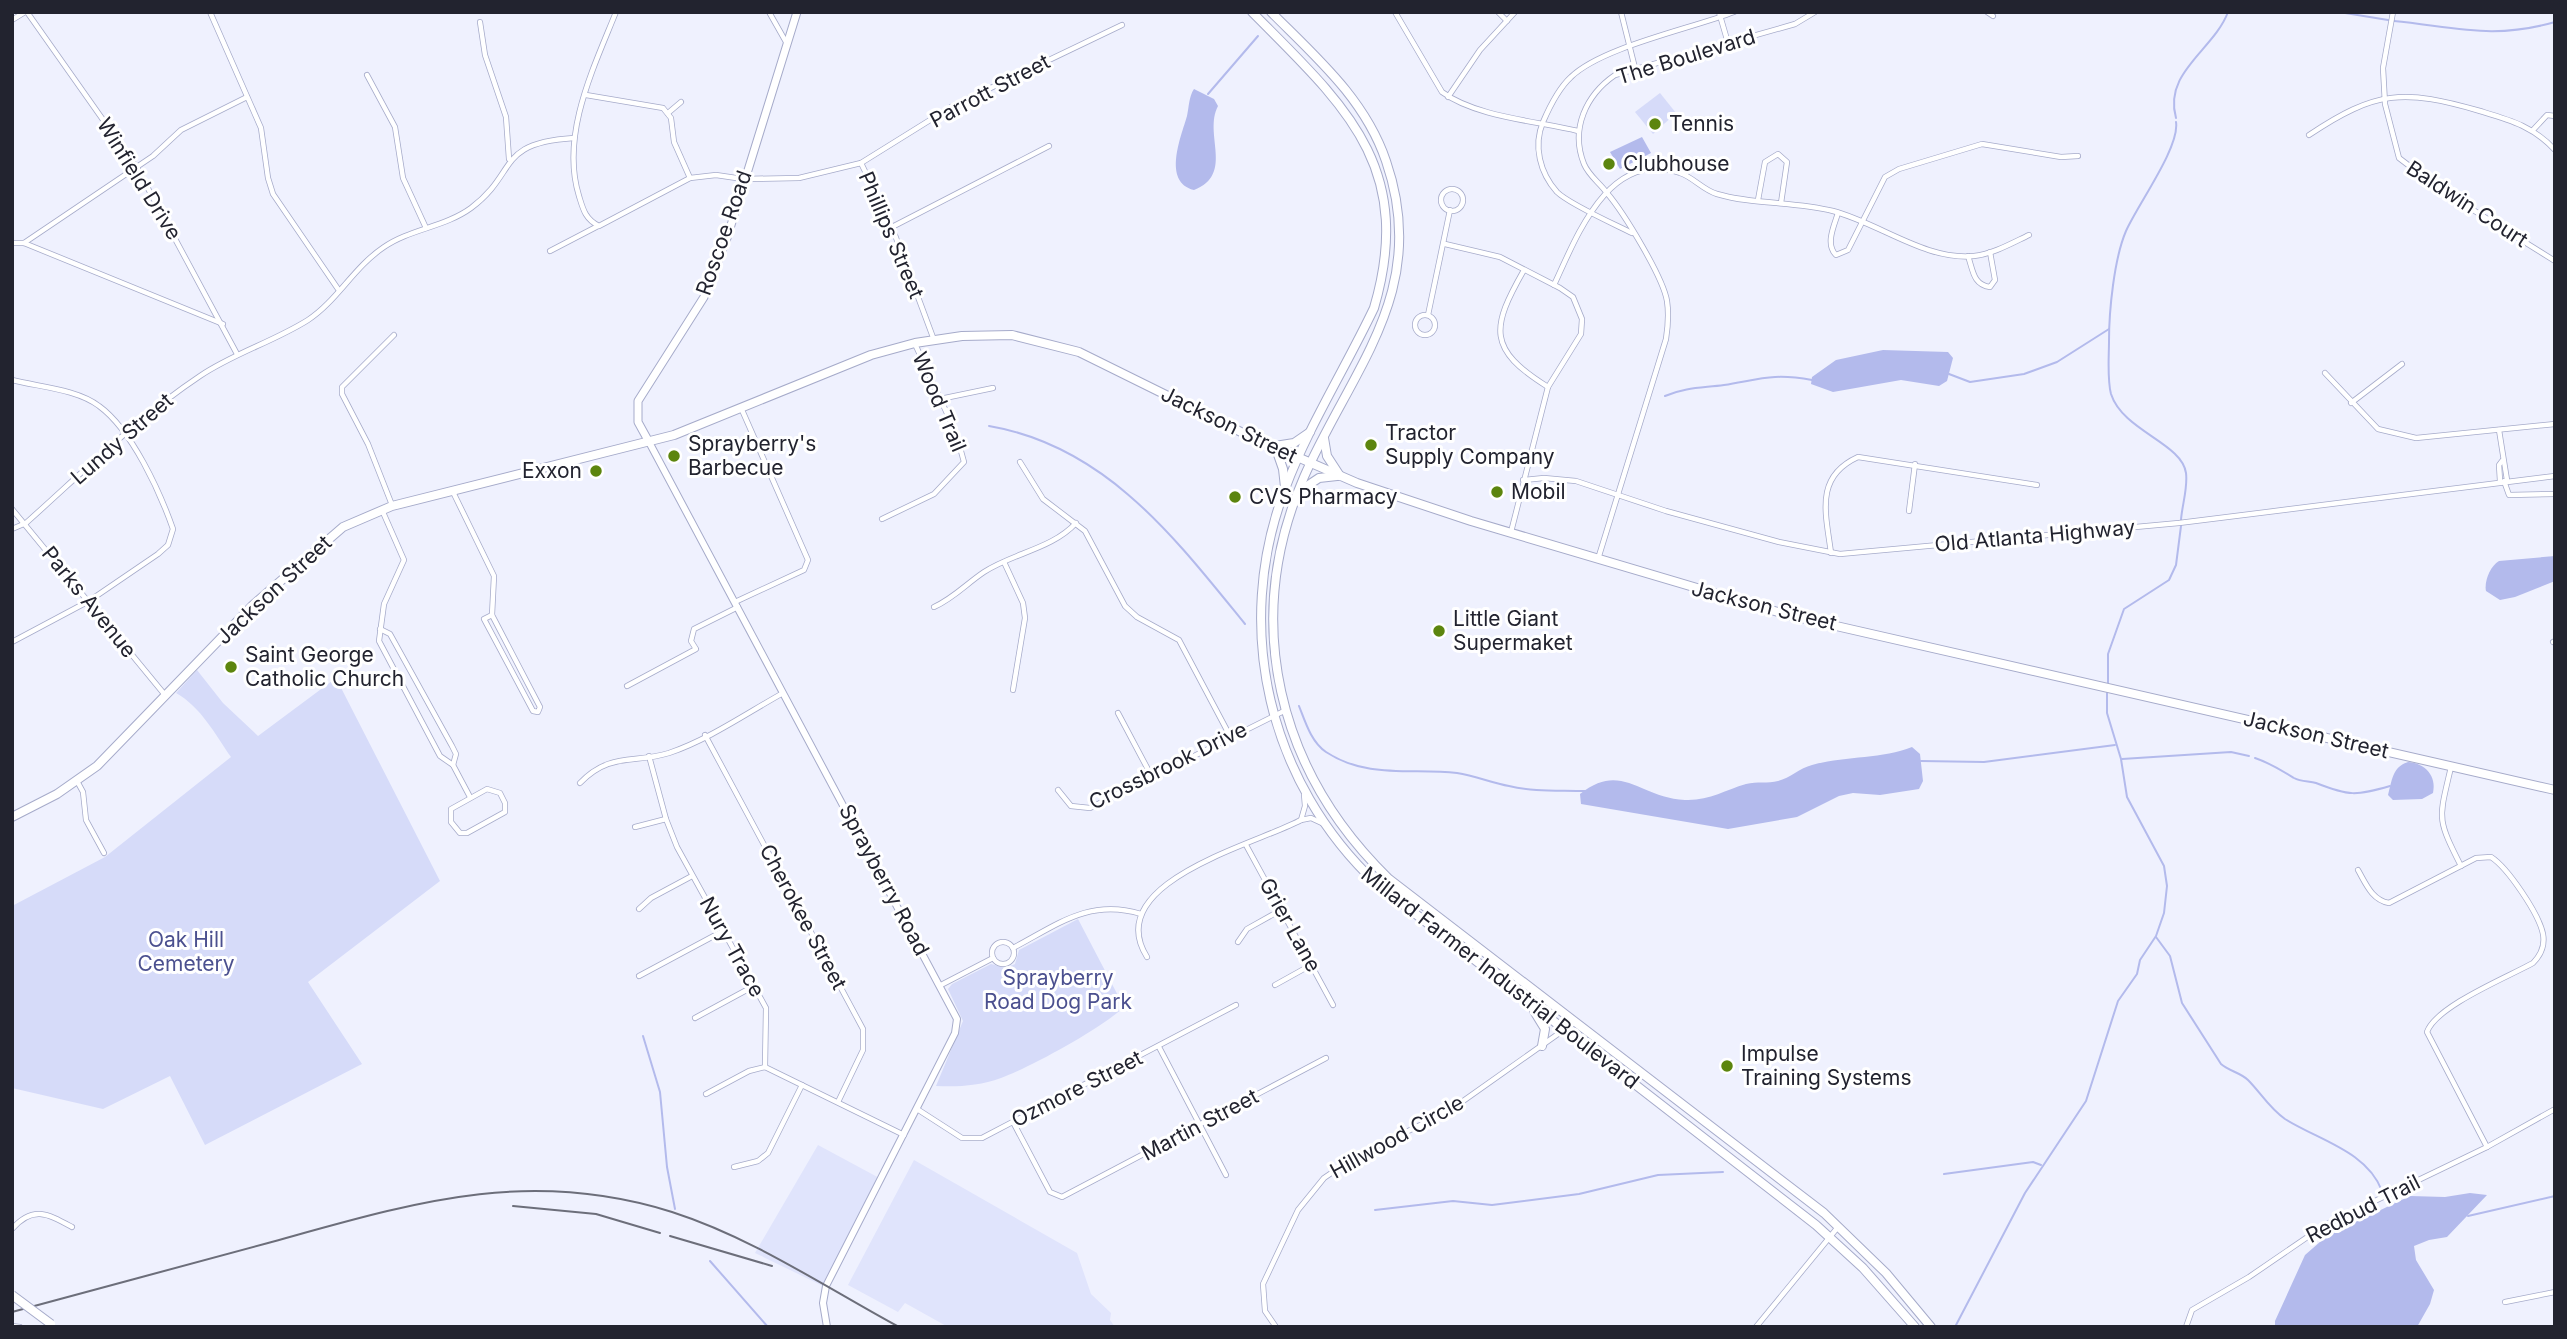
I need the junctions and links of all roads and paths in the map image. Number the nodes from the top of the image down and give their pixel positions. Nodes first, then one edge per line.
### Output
1 (26, 12) edge
2 (210, 12) edge
3 (616, 12) edge
4 (769, 12) edge
5 (797, 12) edge
6 (1252, 12) edge
7 (1271, 12) edge
8 (1395, 12) edge
9 (1498, 12) edge
10 (1515, 12) edge
11 (1621, 12) edge
12 (1734, 12) edge
13 (1815, 12) edge
14 (1987, 12) edge
15 (2393, 12) edge
16 (1720, 15) edge
17 (1993, 16) dead end
18 (12, 20) edge
19 (1507, 21) junction
20 (480, 22) dead end
21 (1122, 25) dead end
22 (787, 43) junction
23 (1728, 43) junction
24 (1631, 47) junction
25 (1635, 68) junction
26 (367, 75) dead end
27 (586, 95) junction
28 (247, 97) junction
29 (1448, 97) junction
30 (2385, 98) junction
31 (681, 102) dead end
32 (668, 113) junction
33 (2555, 116) edge
34 (1543, 123) junction
35 (2533, 130) junction
36 (1578, 131) junction
37 (2309, 135) dead end
38 (2555, 136) edge
39 (574, 138) junction
40 (2548, 143) junction
41 (1049, 146) dead end
42 (2555, 150) edge
43 (2078, 156) dead end
44 (509, 159) junction
45 (862, 163) junction
46 (137, 168) junction
47 (690, 178) junction
48 (743, 178) junction
49 (1607, 191) junction
50 (1758, 200) junction
51 (1781, 203) junction
52 (1450, 210) junction
53 (1591, 210) junction
54 (1838, 212) junction
55 (1864, 221) junction
56 (599, 226) junction
57 (892, 227) junction
58 (426, 228) junction
59 (1633, 234) junction
60 (2029, 235) dead end
61 (12, 243) edge
62 (24, 243) junction
63 (1445, 244) junction
64 (550, 251) dead end
65 (1990, 252) junction
66 (1968, 256) junction
67 (2555, 261) edge
68 (1524, 270) junction
69 (1554, 285) junction
70 (338, 289) junction
71 (1428, 315) junction
72 (223, 324) junction
73 (394, 335) dead end
74 (934, 340) junction
75 (915, 343) junction
76 (236, 354) junction
77 (2402, 364) dead end
78 (2325, 373) dead end
79 (12, 380) edge
80 (1548, 387) junction
81 (993, 388) dead end
82 (940, 399) junction
83 (2351, 403) junction
84 (742, 410) junction
85 (2555, 424) edge
86 (1312, 430) junction
87 (2499, 430) junction
88 (127, 434) junction
89 (1324, 438) junction
90 (649, 442) junction
91 (1275, 446) junction
92 (1298, 458) junction
93 (1020, 462) dead end
94 (1311, 464) junction
95 (1914, 464) junction
96 (1340, 476) junction
97 (2555, 476) edge
98 (1523, 480) junction
99 (2504, 481) junction
100 (2037, 485) dead end
101 (1285, 489) junction
102 (453, 492) junction
103 (1619, 493) junction
104 (2555, 494) edge
105 (1297, 495) junction
106 (392, 506) junction
107 (12, 509) edge
108 (382, 510) junction
109 (1909, 511) dead end
110 (882, 519) dead end
111 (26, 523) junction
112 (1076, 523) junction
113 (12, 529) edge
114 (1511, 532) junction
115 (1831, 553) junction
116 (1598, 559) junction
117 (1004, 562) junction
118 (89, 601) junction
119 (737, 605) junction
120 (934, 607) dead end
121 (492, 615) junction
122 (380, 629) junction
123 (12, 642) edge
124 (627, 686) dead end
125 (1013, 690) dead end
126 (783, 693) junction
127 (166, 696) junction
128 (1284, 711) junction
129 (1118, 713) dead end
130 (1273, 715) junction
131 (705, 735) junction
132 (1230, 736) junction
133 (649, 756) junction
134 (453, 765) junction
135 (2452, 766) junction
136 (1152, 776) junction
137 (78, 781) junction
138 (580, 783) dead end
139 (1058, 790) dead end
140 (1303, 790) junction
141 (2555, 790) edge
142 (470, 797) junction
143 (12, 817) edge
144 (666, 819) junction
145 (1301, 820) junction
146 (1324, 824) junction
147 (635, 827) dead end
148 (1246, 845) junction
149 (104, 853) dead end
150 (2461, 866) junction
151 (2358, 870) dead end
152 (692, 876) junction
153 (639, 909) dead end
154 (1281, 910) junction
155 (1141, 914) junction
156 (723, 931) junction
157 (1238, 943) dead end
158 (1013, 948) junction
159 (1147, 957) dead end
160 (993, 958) junction
161 (1311, 965) junction
162 (639, 976) dead end
163 (941, 985) junction
164 (1275, 985) dead end
165 (754, 986) junction
166 (1520, 996) junction
167 (1236, 1005) dead end
168 (1333, 1005) dead end
169 (695, 1018) dead end
170 (1575, 1022) junction
171 (1565, 1030) junction
172 (1542, 1046) junction
173 (1159, 1047) junction
174 (1326, 1058) dead end
175 (765, 1067) junction
176 (802, 1085) junction
177 (706, 1094) dead end
178 (838, 1102) junction
179 (917, 1109) junction
180 (2555, 1109) edge
181 (1013, 1122) junction
182 (1199, 1125) junction
183 (904, 1135) junction
184 (2487, 1147) junction
185 (734, 1167) dead end
186 (1226, 1175) dead end
187 (1839, 1226) junction
188 (72, 1227) dead end
189 (12, 1229) edge
190 (1830, 1237) junction
191 (2555, 1292) edge
192 (12, 1295) edge
193 (2505, 1302) dead end
194 (53, 1325) edge
195 (12, 1326) edge
196 (20, 1327) edge
197 (827, 1327) edge
198 (1276, 1327) edge
199 (1756, 1327) edge
200 (1915, 1327) edge
201 (1931, 1327) edge
202 (2186, 1327) edge

1 - 18 street
1 - 46 street, Winfield Drive
2 - 28 street
3 - 27 street
4 - 22 street
5 - 22 main road, Roscoe Road
6 - 86 main road, Millard Farmer Industrial Boulevard
7 - 89 main road, Millard Farmer Industrial Boulevard
8 - 29 street
9 - 19 street
10 - 19 street
11 - 24 street
12 - 16 street, The Boulevard
13 - 23 street, The Boulevard
14 - 17 street
15 - 30 street, Baldwin Court
16 - 23 street
16 - 24 street, The Boulevard
19 - 29 street
20 - 44 street
21 - 45 street, Parrott Street
22 - 48 main road, Roscoe Road
23 - 25 street, The Boulevard
24 - 25 street
24 - 34 street, The Boulevard
25 - 36 street, The Boulevard
26 - 58 street
27 - 32 street
27 - 39 street
28 - 46 street
28 - 70 street
29 - 34 street
30 - 35 street
30 - 37 street
30 - 67 street, Baldwin Court
31 - 32 street
32 - 47 street
33 - 35 street
34 - 36 street
34 - 53 street, The Boulevard
35 - 40 street
36 - 49 street, The Boulevard
38 - 40 street
39 - 44 street
39 - 56 street
40 - 42 street
41 - 57 street
43 - 55 street
44 - 58 street, Lundy Street
45 - 48 street, Phillips Street
45 - 57 street, Phillips Street
46 - 62 street
46 - 72 street, Winfield Drive
47 - 48 street, Phillips Street
47 - 56 street
48 - 90 main road, Roscoe Road
49 - 50 street
49 - 53 street
49 - 59 street, The Boulevard
50 - 51 street
50 - 51 street
51 - 54 street
52 - 52 street
52 - 63 street
53 - 59 street, The Boulevard
53 - 69 street
54 - 55 street
54 - 55 street
55 - 66 street
56 - 64 street
57 - 74 street, Phillips Street
58 - 70 street, Lundy Street
59 - 103 street, The Boulevard
60 - 65 street
61 - 62 street
62 - 72 street
63 - 68 street
63 - 71 street
65 - 66 street
65 - 66 street
68 - 69 street
68 - 80 street
69 - 80 street
70 - 76 street, Lundy Street
71 - 71 street
72 - 76 street, Winfield Drive
73 - 106 street
74 - 75 main road, Jackson Street
74 - 91 main road, Jackson Street
75 - 82 street, Wood Trail
75 - 84 main road, Jackson Street
76 - 88 street, Lundy Street
77 - 83 street
78 - 83 street
79 - 88 street
80 - 98 street
81 - 82 street
82 - 110 street, Wood Trail
83 - 87 street
84 - 90 main road, Jackson Street
84 - 119 street
85 - 87 street
86 - 91 main road
86 - 92 main road, Millard Farmer Industrial Boulevard
87 - 99 street
88 - 111 street, Lundy Street
88 - 118 street
89 - 94 main road, Millard Farmer Industrial Boulevard
89 - 96 main road
90 - 102 main road, Jackson Street
90 - 119 street, Sprayberry Road
91 - 92 main road, Jackson Street
91 - 101 main road
92 - 94 main road, Jackson Street
92 - 101 main road, Millard Farmer Industrial Boulevard
93 - 112 street
94 - 96 main road, Jackson Street
94 - 105 main road, Millard Farmer Industrial Boulevard
95 - 100 street
95 - 109 street
95 - 115 street
96 - 105 main road
96 - 114 main road, Jackson Street
97 - 99 street, Old Atlanta Highway
98 - 103 street, Old Atlanta Highway
98 - 114 street
99 - 104 street
99 - 115 street, Old Atlanta Highway
101 - 130 main road, Millard Farmer Industrial Boulevard
102 - 106 main road, Jackson Street
102 - 121 street
103 - 115 street, Old Atlanta Highway
103 - 116 street, The Boulevard
105 - 128 main road, Millard Farmer Industrial Boulevard
106 - 108 main road, Jackson Street
107 - 111 street, Parks Avenue
108 - 122 street
108 - 127 main road, Jackson Street
111 - 113 street, Lundy Street
111 - 118 street, Parks Avenue
112 - 117 street
112 - 132 street
114 - 116 main road, Jackson Street
116 - 135 main road, Jackson Street
117 - 120 street
117 - 125 street
118 - 123 street
118 - 127 street, Parks Avenue
119 - 124 street
119 - 126 street, Sprayberry Road
121 - 121 street
122 - 134 street
122 - 134 street
126 - 131 street
126 - 163 street, Sprayberry Road
127 - 137 main road, Jackson Street
128 - 130 street, Crossbrook Drive
128 - 170 main road, Millard Farmer Industrial Boulevard
129 - 136 street
130 - 132 street, Crossbrook Drive
130 - 140 main road, Millard Farmer Industrial Boulevard
131 - 133 street
131 - 178 street, Cherokee Street
132 - 136 street, Crossbrook Drive
133 - 138 street
133 - 144 street, Nury Trace
134 - 142 street
135 - 141 main road, Jackson Street
135 - 150 street
136 - 139 street, Crossbrook Drive
137 - 143 main road, Jackson Street
137 - 149 street
140 - 145 street
140 - 146 main road, Millard Farmer Industrial Boulevard
142 - 142 street
144 - 147 street
144 - 152 street, Nury Trace
145 - 146 street
145 - 148 street
146 - 166 main road, Millard Farmer Industrial Boulevard
148 - 154 street, Grier Lane
148 - 155 street
150 - 151 street
150 - 184 street
152 - 153 street
152 - 156 street, Nury Trace
154 - 157 street
154 - 161 street, Grier Lane
155 - 158 street
155 - 159 street
156 - 162 street
156 - 165 street, Nury Trace
158 - 160 street
158 - 160 street
160 - 163 street
161 - 164 street
161 - 168 street, Grier Lane
163 - 179 street, Sprayberry Road
165 - 169 street
165 - 175 street, Nury Trace
166 - 171 main road, Millard Farmer Industrial Boulevard
166 - 172 main road
167 - 173 street, Ozmore Street
170 - 171 street, Hillwood Circle
170 - 187 main road, Millard Farmer Industrial Boulevard
171 - 172 street, Hillwood Circle
171 - 190 main road, Millard Farmer Industrial Boulevard
172 - 198 street, Hillwood Circle
173 - 181 street, Ozmore Street
173 - 182 street
174 - 182 street, Martin Street
175 - 176 street
175 - 177 street
176 - 178 street
176 - 185 street
178 - 183 street
179 - 181 street, Ozmore Street
179 - 183 street, Sprayberry Road
180 - 184 street, Redbud Trail
181 - 182 street, Martin Street
182 - 186 street
183 - 197 street, Sprayberry Road
184 - 202 street, Redbud Trail
187 - 190 street
187 - 201 main road, Millard Farmer Industrial Boulevard
188 - 189 street
190 - 199 street
190 - 200 main road, Millard Farmer Industrial Boulevard
191 - 193 street
192 - 194 main road, bridge
195 - 196 street

